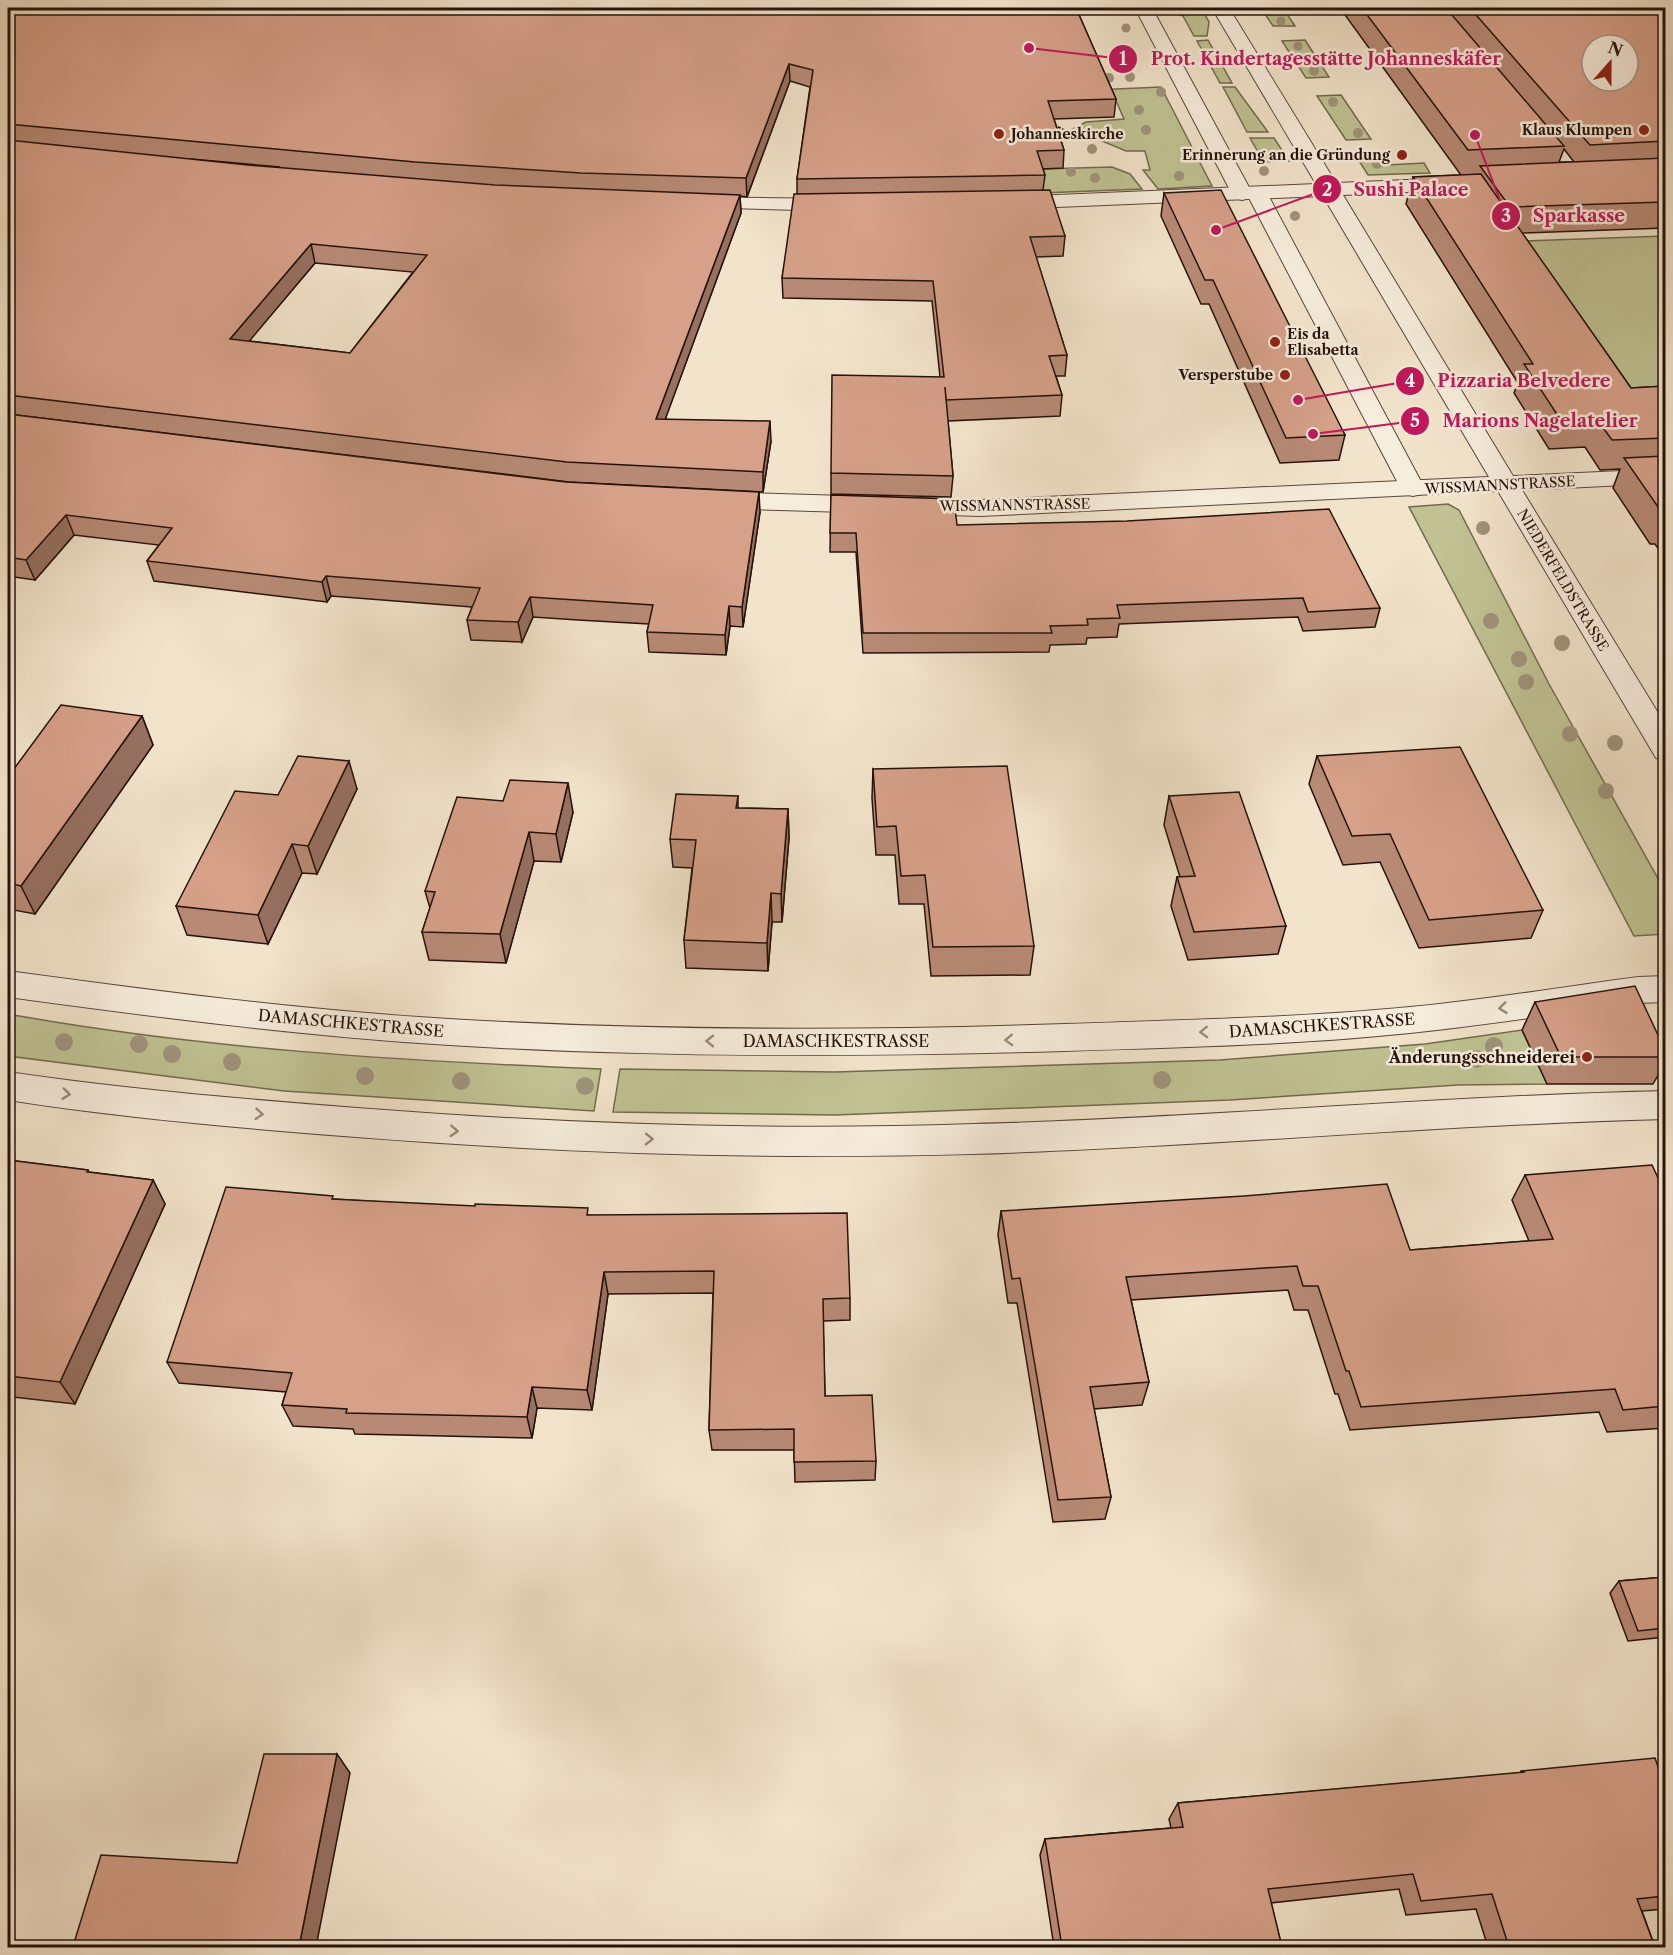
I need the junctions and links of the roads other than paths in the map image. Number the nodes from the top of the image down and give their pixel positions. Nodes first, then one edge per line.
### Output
1 (1144, 8) edge
2 (1221, 8) edge
3 (1470, 183) edge
4 (1332, 190) junction
5 (1250, 194) junction
6 (682, 202) edge
7 (988, 203) edge
8 (860, 205) edge
9 (1665, 476) edge
10 (1506, 485) junction
11 (1413, 489) junction
12 (694, 499) edge
13 (1665, 751) edge
14 (8, 984) edge
15 (1665, 989) edge
16 (8, 1086) edge
17 (1665, 1105) edge

1 - 5 street
2 - 4 street, NIEDERFELDSTRASSE
3 - 4 street
4 - 5 street
4 - 10 street, NIEDERFELDSTRASSE
5 - 7 street
5 - 11 street
6 - 8 street
9 - 10 street, WISSMANNSTRASSE
10 - 11 street, WISSMANNSTRASSE
10 - 13 street, NIEDERFELDSTRASSE
11 - 12 street, WISSMANNSTRASSE
15 -> 14 street, DAMASCHKESTRASSE
16 -> 17 street

